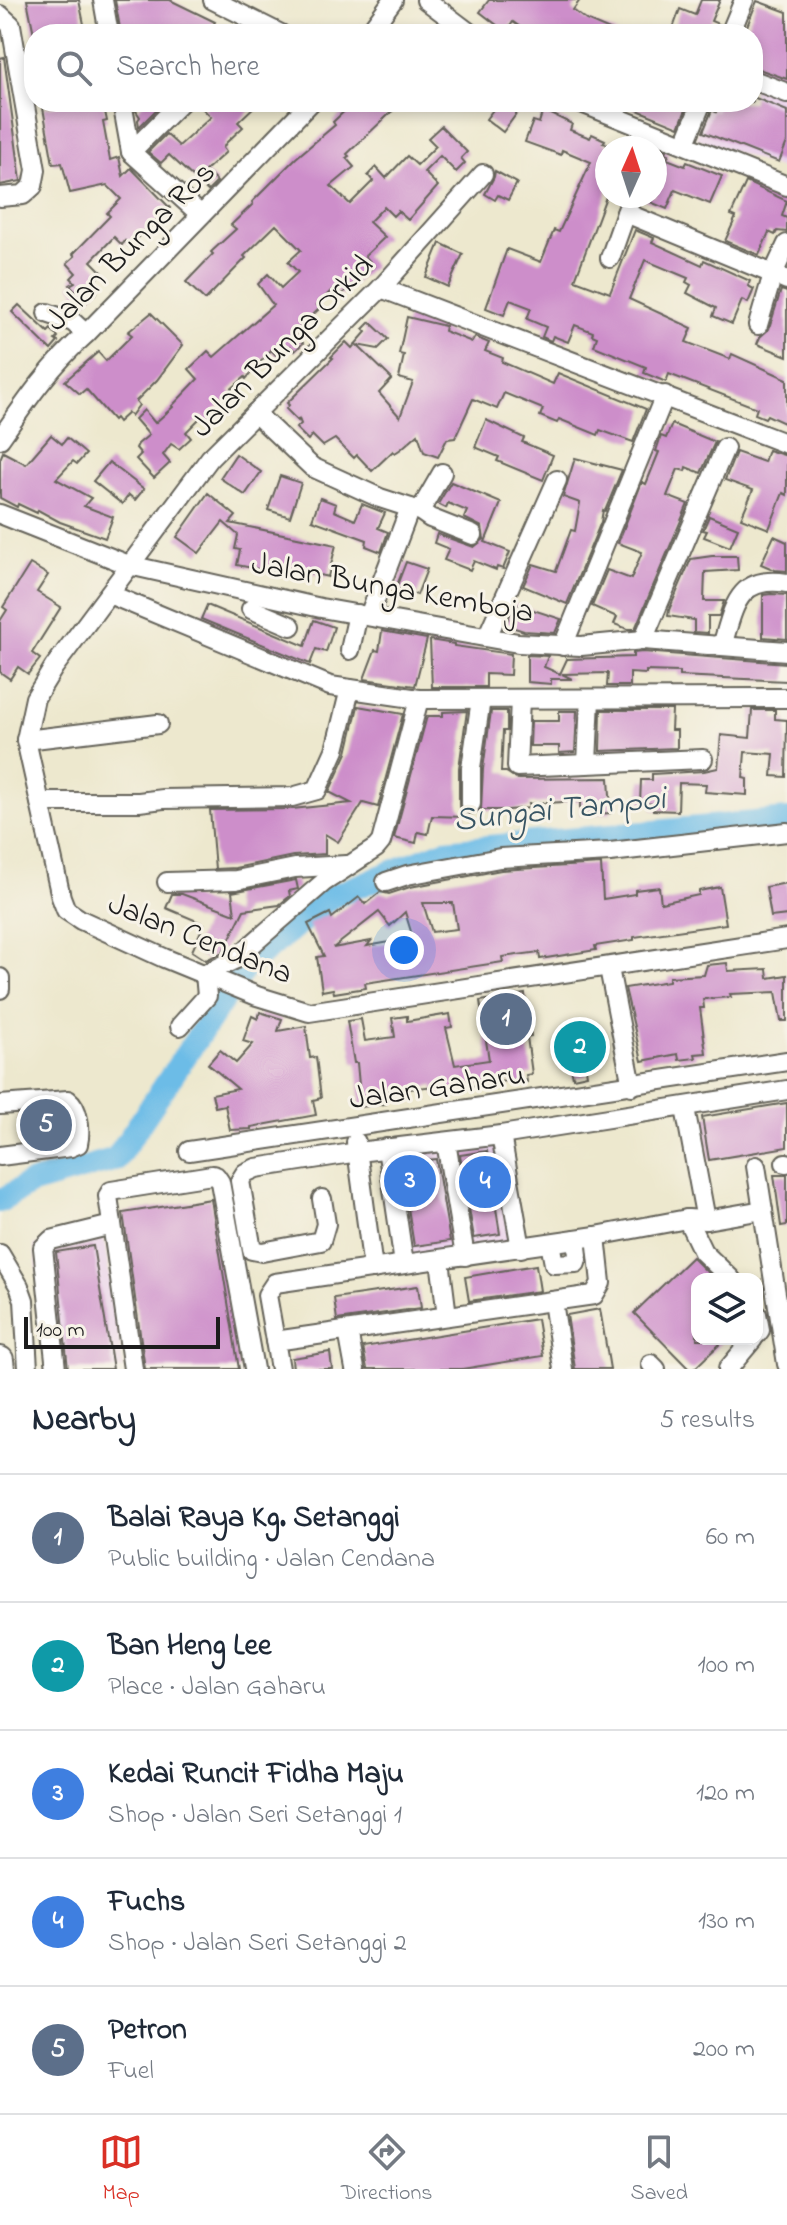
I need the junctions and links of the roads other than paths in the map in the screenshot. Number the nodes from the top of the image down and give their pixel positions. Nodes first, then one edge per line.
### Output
1 (103, 0) edge
2 (213, 0) edge
3 (393, 0) edge
4 (426, 0) edge
5 (744, 0) edge
6 (0, 15) edge
7 (107, 24) edge
8 (249, 24) edge
9 (375, 24) edge
10 (458, 24) edge
11 (734, 24) edge
12 (763, 84) edge
13 (787, 93) edge
14 (24, 100) edge
15 (26, 112) edge
16 (124, 112) edge
17 (171, 112) edge
18 (301, 112) edge
19 (598, 112) edge
20 (698, 112) edge
21 (645, 136) edge
22 (667, 141) edge
23 (685, 143) junction
24 (131, 152) junction
25 (483, 174) dead end
26 (787, 186) edge
27 (0, 197) edge
28 (628, 208) edge
29 (637, 208) edge
30 (201, 215) junction
31 (787, 244) edge
32 (610, 258) dead end
33 (780, 277) edge
34 (381, 288) junction
35 (47, 313) dead end
36 (758, 325) dead end
37 (86, 334) junction
38 (665, 395) junction
39 (255, 413) junction
40 (0, 439) edge
41 (787, 444) edge
42 (725, 448) dead end
43 (442, 473) dead end
44 (557, 480) dead end
45 (415, 509) junction
46 (4, 518) edge
47 (473, 535) dead end
48 (129, 565) junction
49 (787, 583) edge
50 (109, 594) junction
51 (287, 599) junction
52 (251, 609) dead end
53 (364, 615) junction
54 (487, 637) junction
55 (643, 640) junction
56 (563, 646) junction
57 (722, 646) junction
58 (350, 650) dead end
59 (787, 651) edge
60 (350, 689) junction
61 (787, 698) edge
62 (419, 699) junction
63 (481, 699) junction
64 (520, 699) junction
65 (590, 699) junction
66 (158, 724) dead end
67 (26, 740) junction
68 (703, 759) dead end
69 (587, 763) junction
70 (40, 802) junction
71 (471, 804) dead end
72 (787, 832) edge
73 (349, 865) junction
74 (167, 882) dead end
75 (386, 882) dead end
76 (787, 939) edge
77 (609, 968) junction
78 (209, 976) junction
79 (0, 978) edge
80 (0, 989) edge
81 (180, 1026) dead end
82 (787, 1061) edge
83 (632, 1086) junction
84 (787, 1090) edge
85 (0, 1105) edge
86 (685, 1108) junction
87 (354, 1127) junction
88 (501, 1135) junction
89 (446, 1142) junction
90 (387, 1148) junction
91 (189, 1151) dead end
92 (358, 1152) junction
93 (0, 1156) edge
94 (756, 1166) dead end
95 (322, 1199) dead end
96 (762, 1206) junction
97 (699, 1216) junction
98 (112, 1225) junction
99 (596, 1236) junction
100 (521, 1248) junction
101 (0, 1254) edge
102 (465, 1256) junction
103 (440, 1260) junction
104 (404, 1264) junction
105 (373, 1269) junction
106 (725, 1273) edge
107 (267, 1295) junction
108 (241, 1299) junction
109 (553, 1301) junction
110 (447, 1316) junction
111 (348, 1331) junction
112 (275, 1341) junction
113 (748, 1345) edge
114 (0, 1360) edge
115 (787, 1364) edge
116 (29, 1368) edge
117 (1, 1369) edge
118 (56, 1369) edge
119 (133, 1369) edge
120 (254, 1369) edge
121 (280, 1369) edge
122 (355, 1369) edge
123 (563, 1369) edge
124 (728, 1369) edge

1 - 7 street
2 - 8 street
3 - 9 street
4 - 10 street
5 - 11 street
6 - 14 street
12 - 13 street
15 - 27 street
16 - 24 street
17 - 24 street
18 - 30 street, Jalan Bunga Ros
19 - 21 street
20 - 23 street
22 - 23 street
23 - 26 street
24 - 30 street
25 - 34 street, Jalan Bunga Orkid
28 - 32 street
29 - 33 street
30 - 37 street, Jalan Bunga Ros
31 - 33 street
33 - 36 street
34 - 38 street
34 - 39 street, Jalan Bunga Orkid
35 - 37 street
37 - 40 street, Jalan Bunga Ros
38 - 41 street
38 - 56 street
39 - 45 street
39 - 48 street, Jalan Bunga Orkid
42 - 55 street
43 - 45 street
44 - 54 street
45 - 47 street
45 - 53 street
46 - 48 street, Jalan Bunga Kemboja
48 - 50 street, Jalan Cendana
48 - 51 street, Jalan Bunga Kemboja
49 - 57 street
50 - 60 street
50 - 67 street, Jalan Cendana
51 - 52 street
51 - 53 street, Jalan Bunga Kemboja
53 - 54 street, Jalan Bunga Kemboja
53 - 58 street
54 - 56 street, Jalan Bunga Kemboja
55 - 56 street, Jalan Bunga Kemboja
55 - 57 street, Jalan Bunga Kemboja
57 - 59 street, Jalan Bunga Kemboja
60 - 62 street
60 - 70 street
61 - 65 street
62 - 63 street
62 - 73 street
63 - 64 street
63 - 71 street
64 - 65 street
64 - 69 street
65 - 69 street
66 - 67 street
67 - 70 street, Jalan Cendana
68 - 69 street
70 - 78 street, Jalan Cendana
72 - 75 street
73 - 74 street
73 - 78 street
76 - 77 street, Jalan Cendana
77 - 78 street, Jalan Cendana
77 - 83 street
78 - 81 street
79 - 80 street
82 - 83 street, Jalan Gaharu
83 - 87 street, Jalan Gaharu
84 - 86 street
85 - 93 street
86 - 88 street
86 - 97 street
87 - 91 street, Jalan Gaharu
87 - 92 street
88 - 89 street
88 - 100 street
89 - 90 street
89 - 102 street
90 - 92 street
90 - 104 street
92 - 95 street
92 - 105 street
94 - 96 street
96 - 97 street
96 - 115 street
97 - 99 street
97 - 106 street
98 - 108 street
98 - 118 street
98 - 119 street
99 - 100 street
99 - 109 street
100 - 102 street
101 - 116 street
102 - 103 street
103 - 104 street
103 - 110 street
104 - 105 street
105 - 107 street
107 - 108 street
107 - 112 street
108 - 120 street
109 - 110 street
109 - 123 street
110 - 111 street
111 - 112 street
111 - 122 street
112 - 121 street
113 - 124 street
114 - 117 highway

